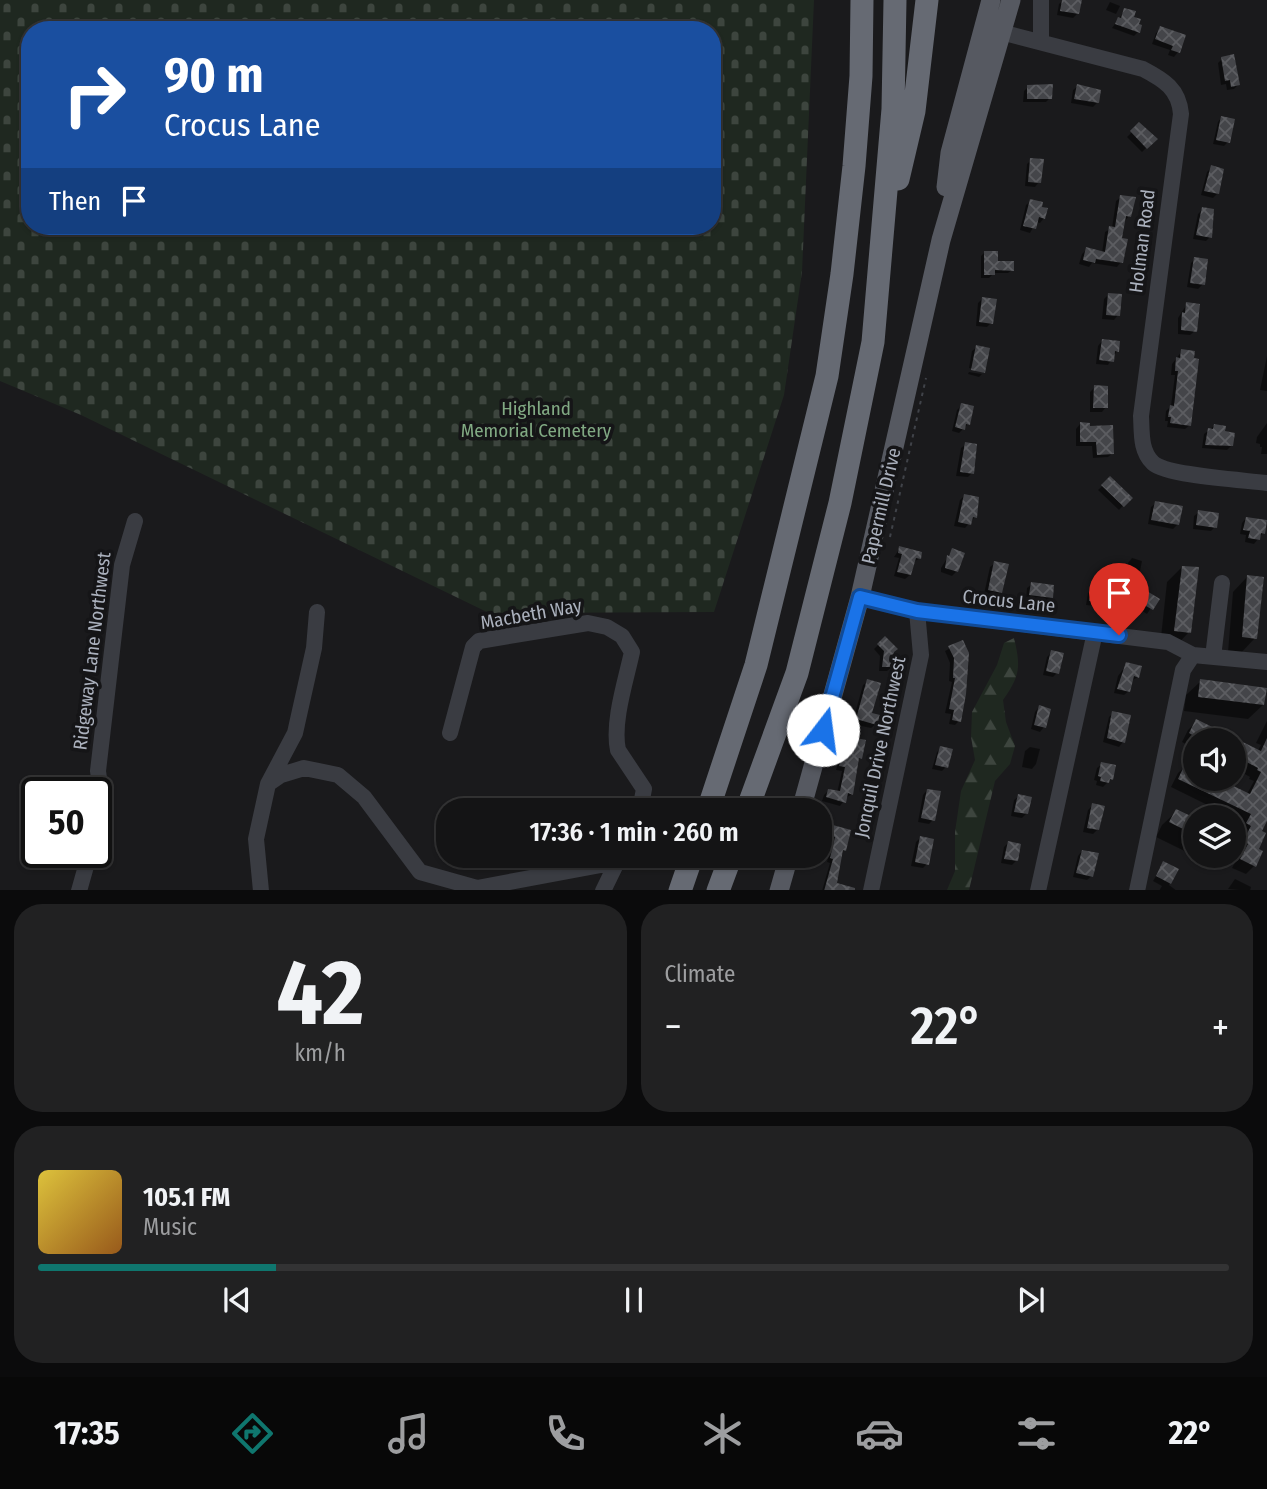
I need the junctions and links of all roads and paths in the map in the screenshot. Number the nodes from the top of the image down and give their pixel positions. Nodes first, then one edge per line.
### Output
1 (862, 0) edge
2 (895, 0) edge
3 (927, 0) edge
4 (991, 0) edge
5 (1011, 0) edge
6 (1041, 0) edge
7 (1001, 32) junction
8 (1041, 43) junction
9 (941, 240) junction
10 (880, 257) junction
11 (1267, 483) edge
12 (135, 521) dead end
13 (1222, 583) dead end
14 (860, 597) junction
15 (917, 611) junction
16 (317, 612) dead end
17 (1095, 632) junction
18 (1194, 655) junction
19 (1213, 657) junction
20 (1267, 663) edge
21 (450, 733) dead end
22 (99, 777) edge
23 (268, 784) junction
24 (642, 798) edge
25 (712, 798) edge
26 (751, 798) edge
27 (804, 798) edge
28 (85, 868) edge
29 (583, 868) edge
30 (614, 868) edge
31 (688, 868) edge
32 (727, 868) edge
33 (786, 868) edge
34 (79, 890) edge
35 (261, 890) edge
36 (603, 890) edge
37 (680, 890) edge
38 (718, 890) edge
39 (779, 890) edge
40 (871, 890) edge
41 (1038, 890) edge
42 (1137, 890) edge

1 - 25 highway
2 - 10 highway
3 - 10 highway
4 - 9 main road, Papermill Drive
5 - 7 main road, Papermill Drive
6 - 8 street
7 - 8 street, Holman Road
7 - 9 main road, Papermill Drive
8 - 11 street, Holman Road
9 - 14 main road, Papermill Drive
10 - 26 highway
12 - 22 street, Ridgeway Lane Northwest
13 - 19 street
14 - 15 street, Crocus Lane
14 - 27 main road, Papermill Drive
15 - 17 street, Crocus Lane
15 - 40 street, Jonquil Drive Northwest
16 - 23 street
17 - 18 street, Crocus Lane
17 - 41 street
18 - 19 street, Crocus Lane
18 - 42 street
19 - 20 street, Crocus Lane
21 - 24 street, Macbeth Way
23 - 29 street
23 - 35 street
28 - 34 street
30 - 36 street
31 - 37 highway
32 - 38 highway
33 - 39 main road

